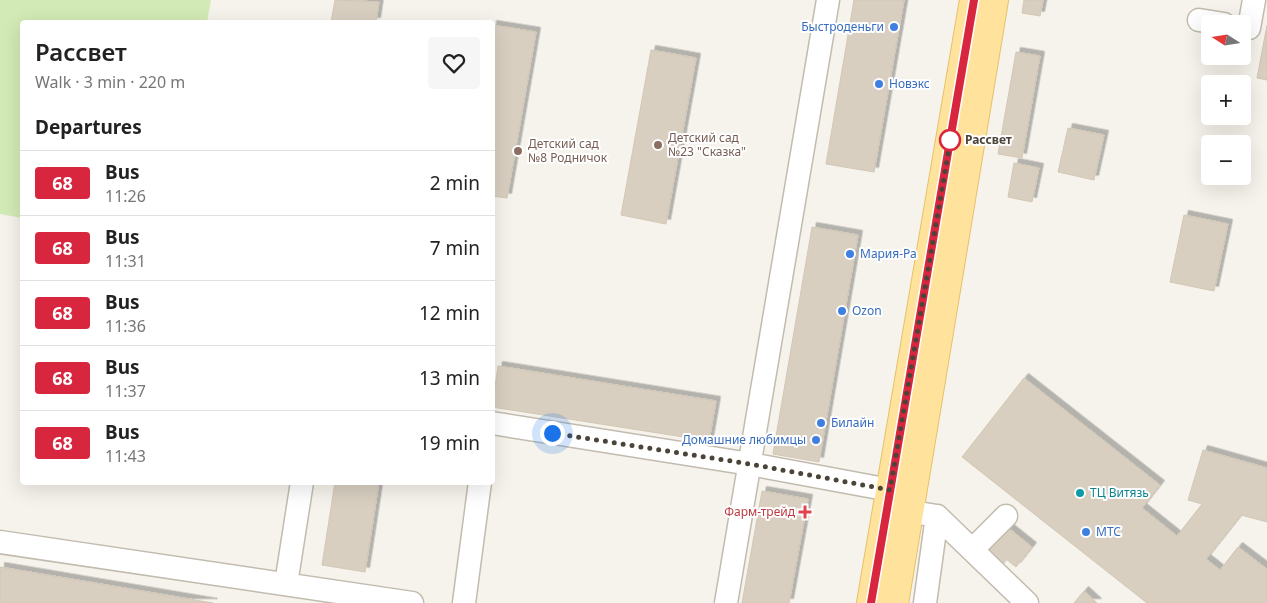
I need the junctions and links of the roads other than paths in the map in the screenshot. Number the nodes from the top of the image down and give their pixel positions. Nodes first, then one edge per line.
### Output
1 (828, 0) edge
2 (974, 0) edge
3 (994, 0) edge
4 (1254, 0) edge
5 (1251, 17) edge
6 (495, 423) edge
7 (750, 464) junction
8 (302, 485) edge
9 (480, 485) edge
10 (895, 503) junction
11 (937, 516) junction
12 (1006, 516) dead end
13 (0, 542) edge
14 (972, 550) junction
15 (286, 584) junction
16 (412, 603) edge
17 (464, 603) edge
18 (726, 603) edge
19 (871, 603) edge
20 (894, 603) edge
21 (925, 603) edge
22 (1027, 603) edge

1 - 7 lane
2 - 10 main road
3 - 10 main road
4 - 5 lane
6 - 7 lane
7 - 10 lane
7 - 18 lane
8 - 15 lane
9 - 17 lane
10 - 11 lane
10 - 19 main road
10 - 20 main road
11 - 14 lane
11 - 21 lane
12 - 14 lane
13 - 15 lane
14 - 22 lane
15 - 16 lane

